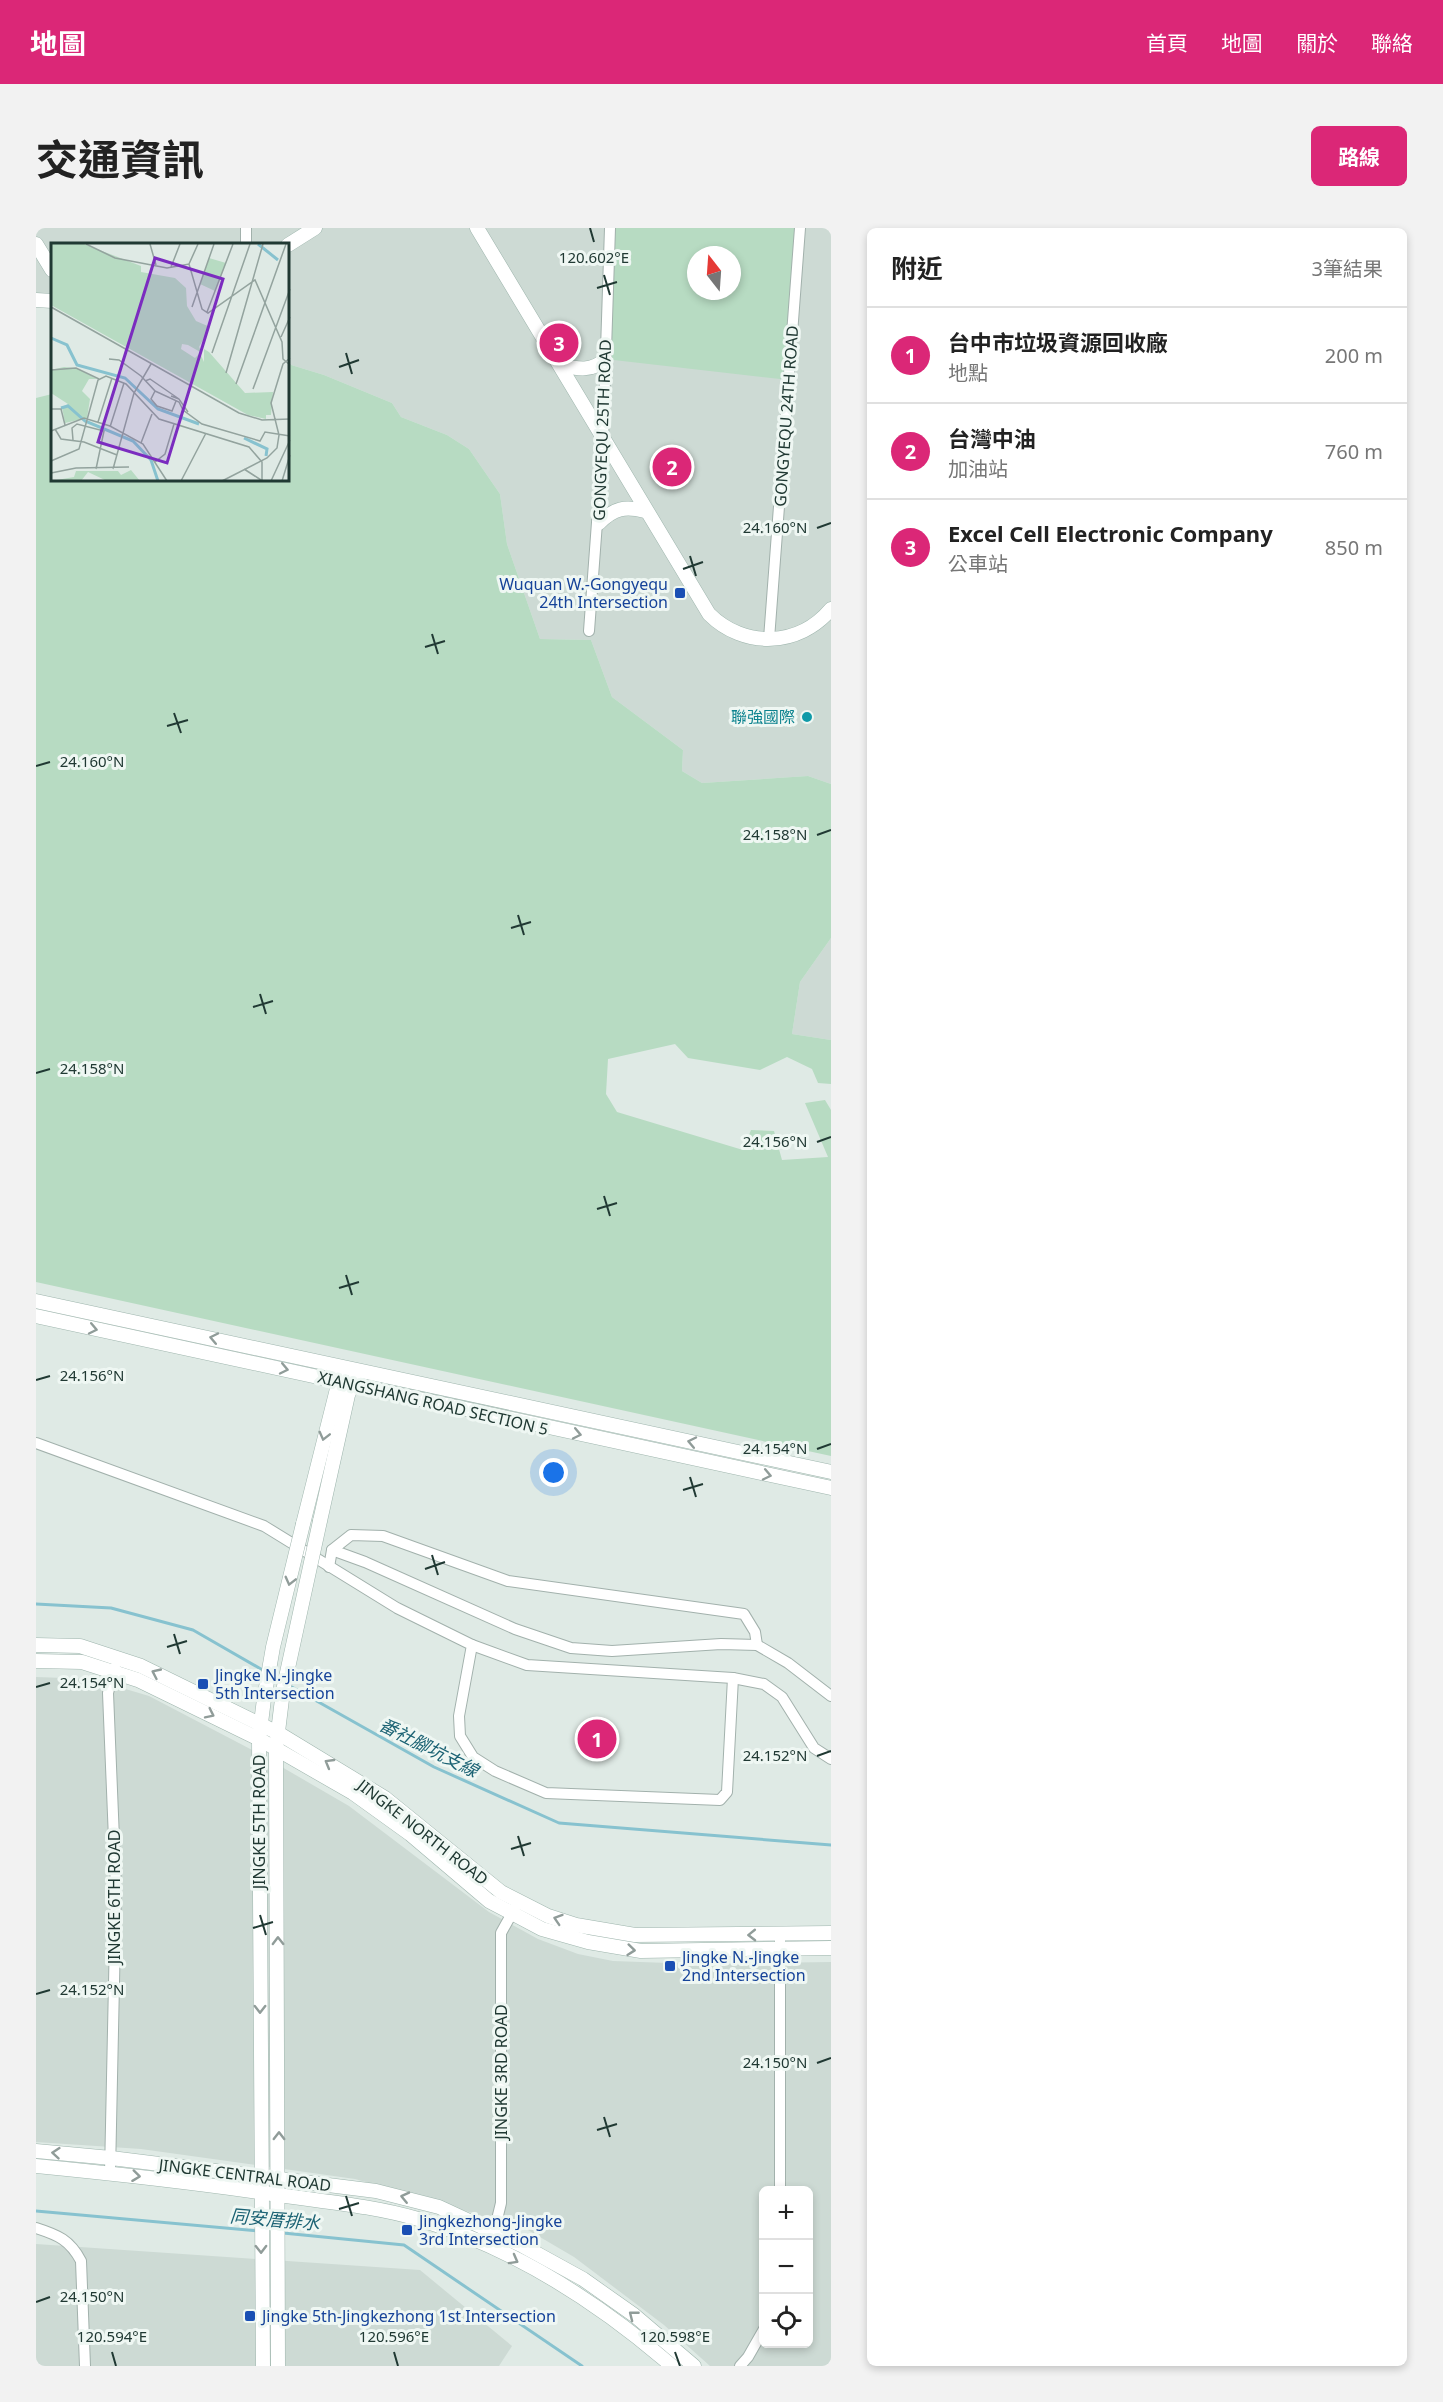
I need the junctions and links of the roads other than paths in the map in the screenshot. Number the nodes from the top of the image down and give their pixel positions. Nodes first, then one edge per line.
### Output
1 (315, 228) edge
2 (477, 228) edge
3 (610, 228) edge
4 (800, 228) edge
5 (36, 244) edge
6 (290, 244) edge
7 (51, 268) edge
8 (36, 300) edge
9 (51, 301) edge
10 (605, 359) junction
11 (561, 365) junction
12 (603, 441) junction
13 (645, 511) junction
14 (599, 523) junction
15 (831, 609) edge
16 (590, 631) dead end
17 (769, 639) junction
18 (36, 1301) edge
19 (36, 1316) edge
20 (344, 1364) junction
21 (359, 1367) junction
22 (344, 1384) junction
23 (36, 1443) edge
24 (831, 1472) edge
25 (831, 1488) edge
26 (332, 1550) junction
27 (329, 1567) junction
28 (36, 1645) edge
29 (472, 1645) junction
30 (757, 1645) junction
31 (117, 1658) junction
32 (36, 1661) edge
33 (115, 1674) junction
34 (733, 1678) junction
35 (831, 1696) edge
36 (260, 1723) junction
37 (278, 1733) junction
38 (259, 1738) junction
39 (276, 1748) junction
40 (831, 1759) edge
41 (515, 1907) junction
42 (831, 1933) edge
43 (779, 1942) junction
44 (831, 1948) edge
45 (36, 2151) edge
46 (111, 2158) junction
47 (36, 2166) edge
48 (110, 2174) junction
49 (260, 2176) junction
50 (279, 2179) junction
51 (780, 2186) edge
52 (260, 2191) junction
53 (278, 2195) junction
54 (36, 2228) edge
55 (493, 2239) junction
56 (759, 2338) edge
57 (85, 2366) edge
58 (263, 2366) edge
59 (278, 2366) edge
60 (672, 2366) edge
61 (694, 2366) edge
62 (740, 2366) edge

1 - 6 street
2 - 11 street
3 - 10 street, GONGYEQU 25TH ROAD
4 - 17 street, GONGYEQU 24TH ROAD
5 - 7 street
8 - 9 street
10 - 11 street
10 - 12 street, GONGYEQU 25TH ROAD
11 - 12 street
12 - 13 street
12 - 14 street, GONGYEQU 25TH ROAD
13 - 14 street
13 - 17 street
14 - 16 street, GONGYEQU 25TH ROAD
15 - 17 street
20 -> 18 street, XIANGSHANG ROAD SECTION 5
19 -> 22 street, XIANGSHANG ROAD SECTION 5
20 - 21 street, XIANGSHANG ROAD SECTION 5
20 - 22 street, JINGKE 5TH ROAD
21 - 22 street, JINGKE 5TH ROAD
24 -> 21 street, XIANGSHANG ROAD SECTION 5
22 -> 25 street, XIANGSHANG ROAD SECTION 5
22 -> 36 street, JINGKE 5TH ROAD, bridge
22 - 37 street, JINGKE 5TH ROAD, bridge
23 - 27 street
26 - 27 street
26 - 30 street
26 - 30 street
27 - 29 street
28 - 31 street, JINGKE NORTH ROAD
29 - 34 street
29 - 34 street
30 - 35 street
31 - 33 street, JINGKE 6TH ROAD
36 -> 31 street, JINGKE NORTH ROAD
32 - 33 street, JINGKE NORTH ROAD
33 -> 38 street, JINGKE NORTH ROAD
33 - 46 street, JINGKE 6TH ROAD
34 - 40 street
36 - 37 street, JINGKE NORTH ROAD
36 - 38 street, JINGKE 5TH ROAD
37 - 39 street, JINGKE 5TH ROAD
41 -> 37 street, JINGKE NORTH ROAD
38 - 39 street, JINGKE NORTH ROAD
38 -> 49 street, JINGKE 5TH ROAD
39 - 41 street, JINGKE NORTH ROAD
50 -> 39 street, JINGKE 5TH ROAD
41 - 43 street, JINGKE NORTH ROAD
41 - 55 street, JINGKE 3RD ROAD
42 - 43 street, JINGKE NORTH ROAD
43 - 44 street, JINGKE NORTH ROAD
43 - 51 street
46 -> 45 street, JINGKE CENTRAL ROAD
46 - 48 street, JINGKE 6TH ROAD
46 - 49 street, JINGKE CENTRAL ROAD
47 - 48 street, JINGKE CENTRAL ROAD
48 -> 52 street, JINGKE CENTRAL ROAD
49 - 50 street, JINGKE CENTRAL ROAD
49 - 52 street, JINGKE 5TH ROAD
50 - 53 street, JINGKE 5TH ROAD
55 -> 50 street, JINGKE CENTRAL ROAD
52 - 53 street, JINGKE CENTRAL ROAD
52 -> 58 street, JINGKE 5TH ROAD
53 - 55 street, JINGKE CENTRAL ROAD
53 - 59 street, JINGKE 5TH ROAD
54 - 57 street
55 -> 60 street, JINGKE CENTRAL ROAD
61 -> 55 street, JINGKE CENTRAL ROAD
56 - 62 street

